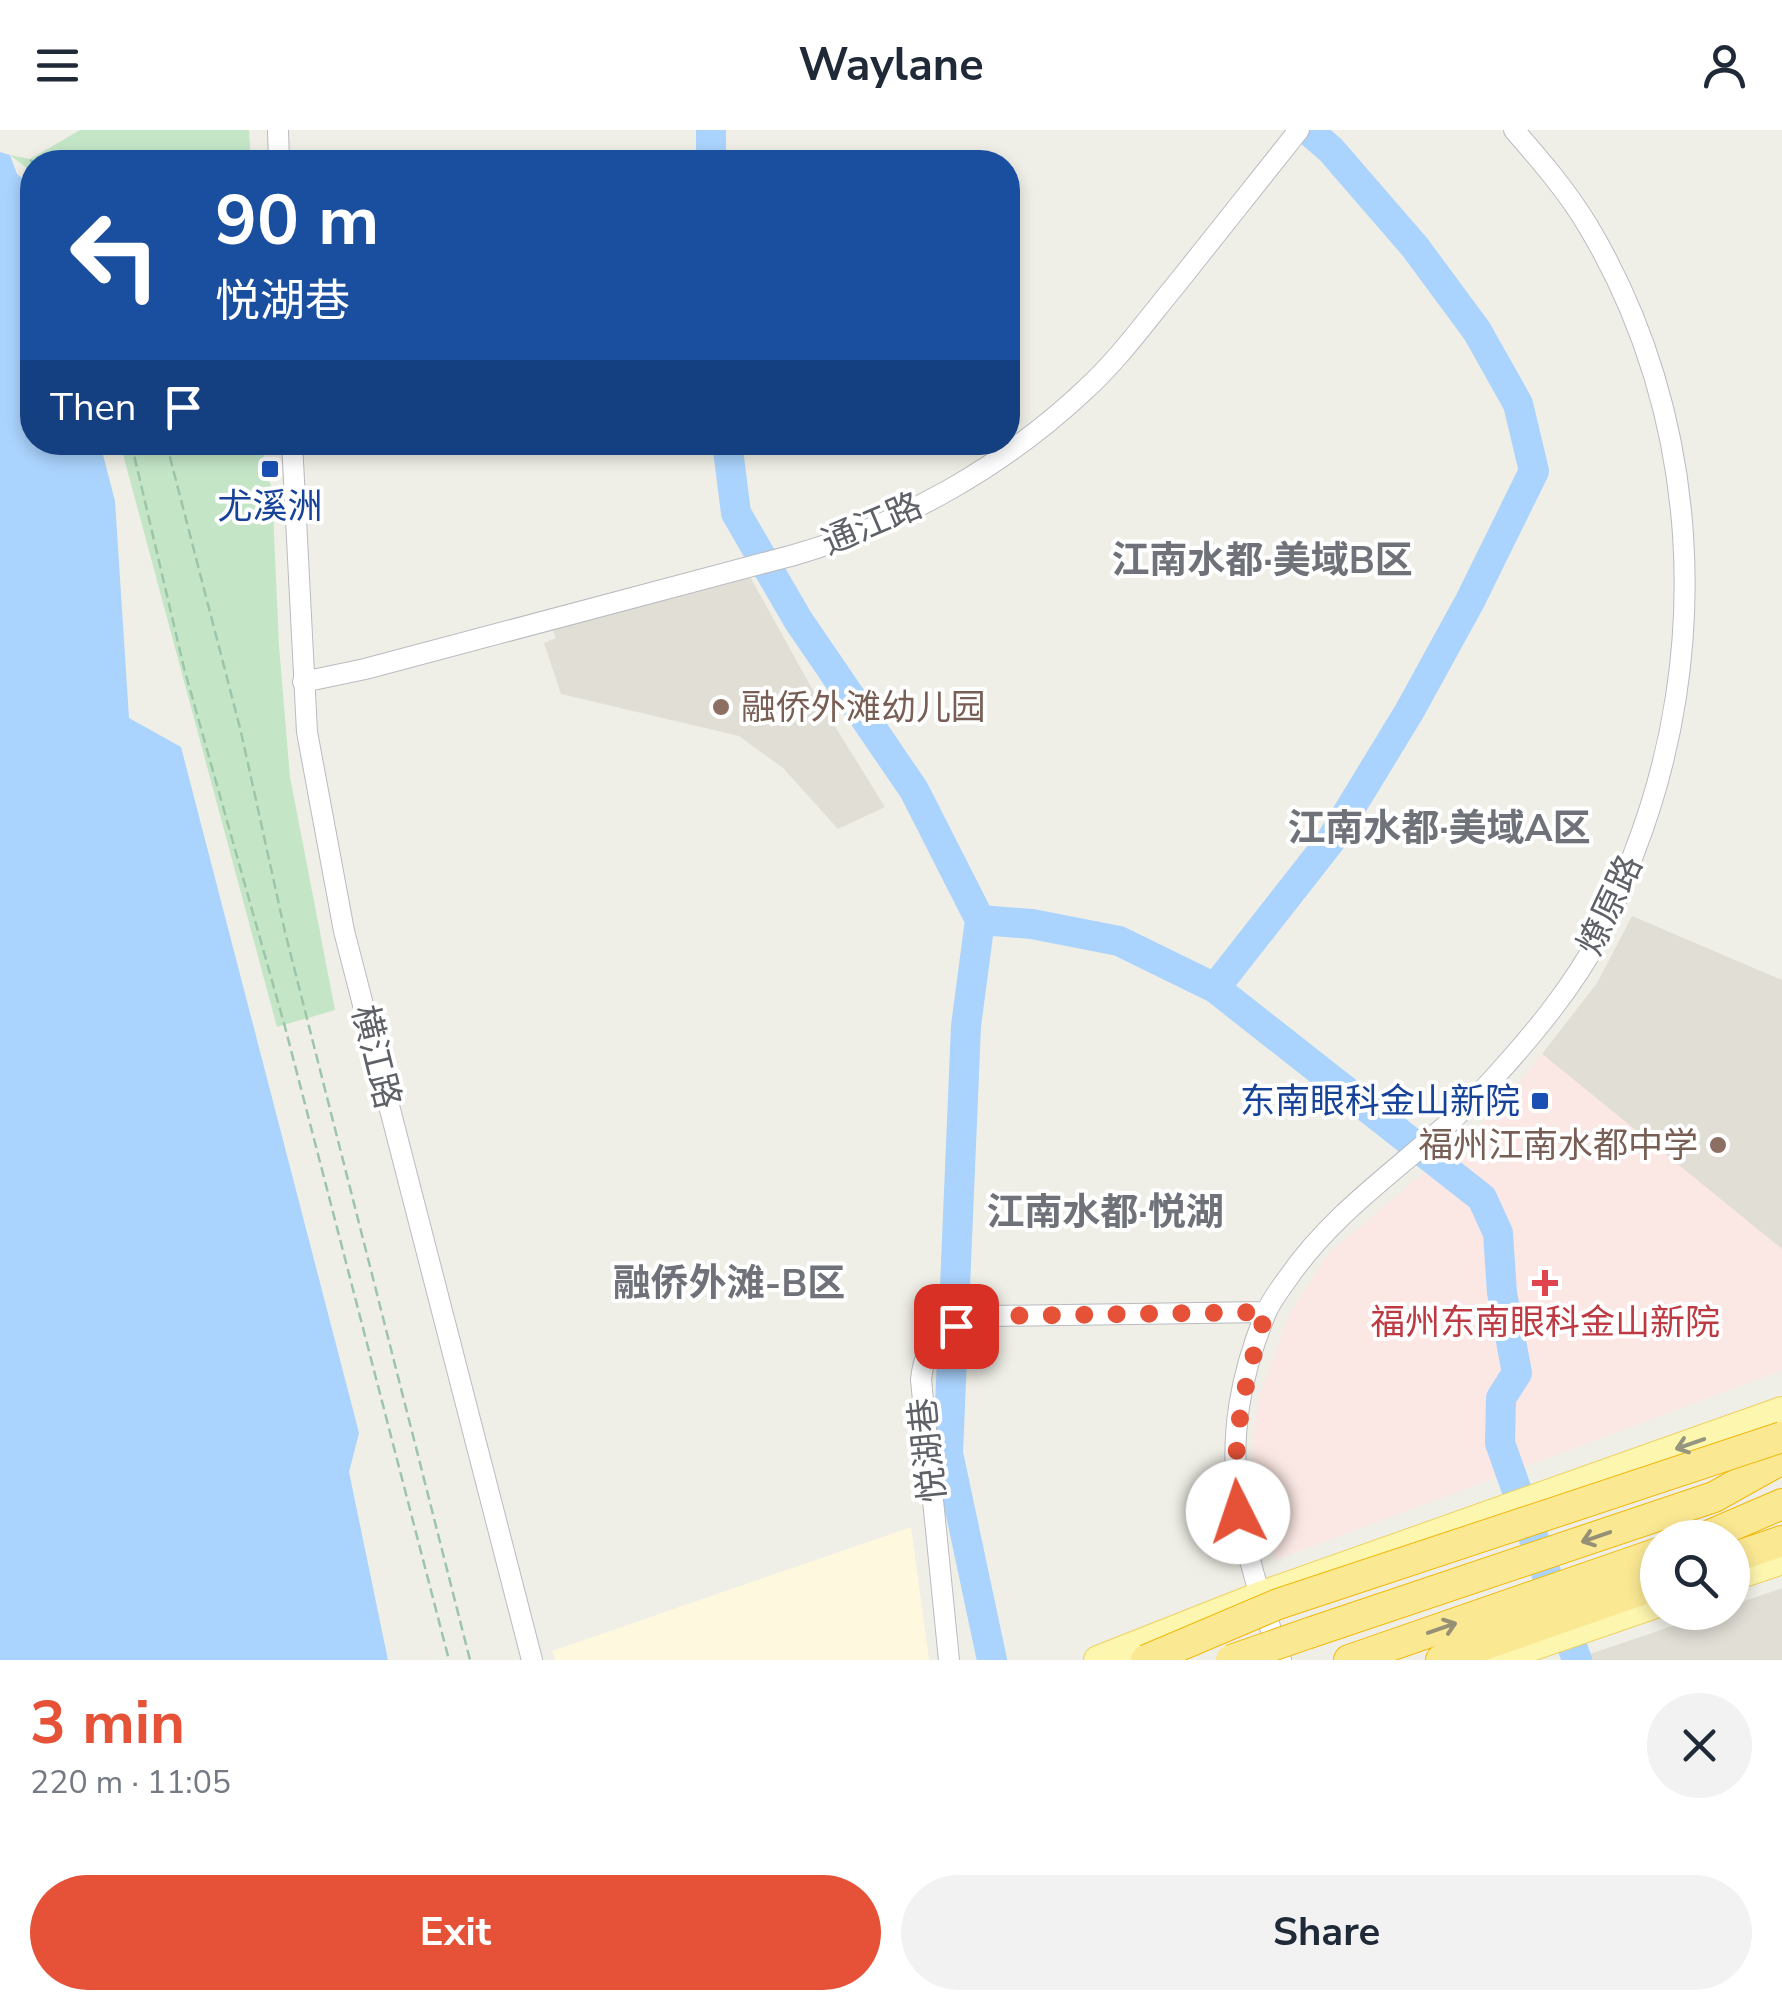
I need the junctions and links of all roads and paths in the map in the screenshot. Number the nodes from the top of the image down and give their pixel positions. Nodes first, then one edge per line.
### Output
1 (1514, 130) edge
2 (1296, 134) edge
3 (1020, 442) edge
4 (133, 455) edge
5 (169, 455) edge
6 (293, 455) edge
7 (1002, 455) edge
8 (302, 682) junction
9 (1266, 1312) junction
10 (1782, 1411) edge
11 (1782, 1437) edge
12 (1782, 1459) edge
13 (1782, 1472) edge
14 (1714, 1497) junction
15 (1782, 1504) edge
16 (1782, 1514) edge
17 (1750, 1524) edge
18 (1750, 1528) edge
19 (1782, 1541) edge
20 (1750, 1542) edge
21 (1640, 1559) edge
22 (1782, 1560) edge
23 (1750, 1572) edge
24 (1640, 1590) edge
25 (1260, 1596) junction
26 (1640, 1609) edge
27 (449, 1660) edge
28 (470, 1660) edge
29 (532, 1660) edge
30 (949, 1660) edge
31 (1098, 1660) edge
32 (1146, 1660) edge
33 (1231, 1660) edge
34 (1281, 1660) edge
35 (1350, 1660) edge
36 (1441, 1660) edge
37 (1493, 1660) edge

1 - 9 street, 燎原路
2 - 3 street, 通江路
4 - 27 path
5 - 28 path
6 - 8 street, 横江路
7 - 8 street, 通江路
8 - 29 street, 横江路
9 - 25 street, 燎原路
9 - 30 street, 悦湖巷
10 -> 25 main road
11 - 32 highway, bridge
12 - 14 highway
13 - 14 main road
14 -> 33 highway, bridge
15 - 17 highway
16 - 18 main road
19 - 20 highway
35 -> 21 highway
22 - 23 main road
24 - 36 highway
25 - 31 main road
25 - 34 street, 燎原路
26 - 37 main road

